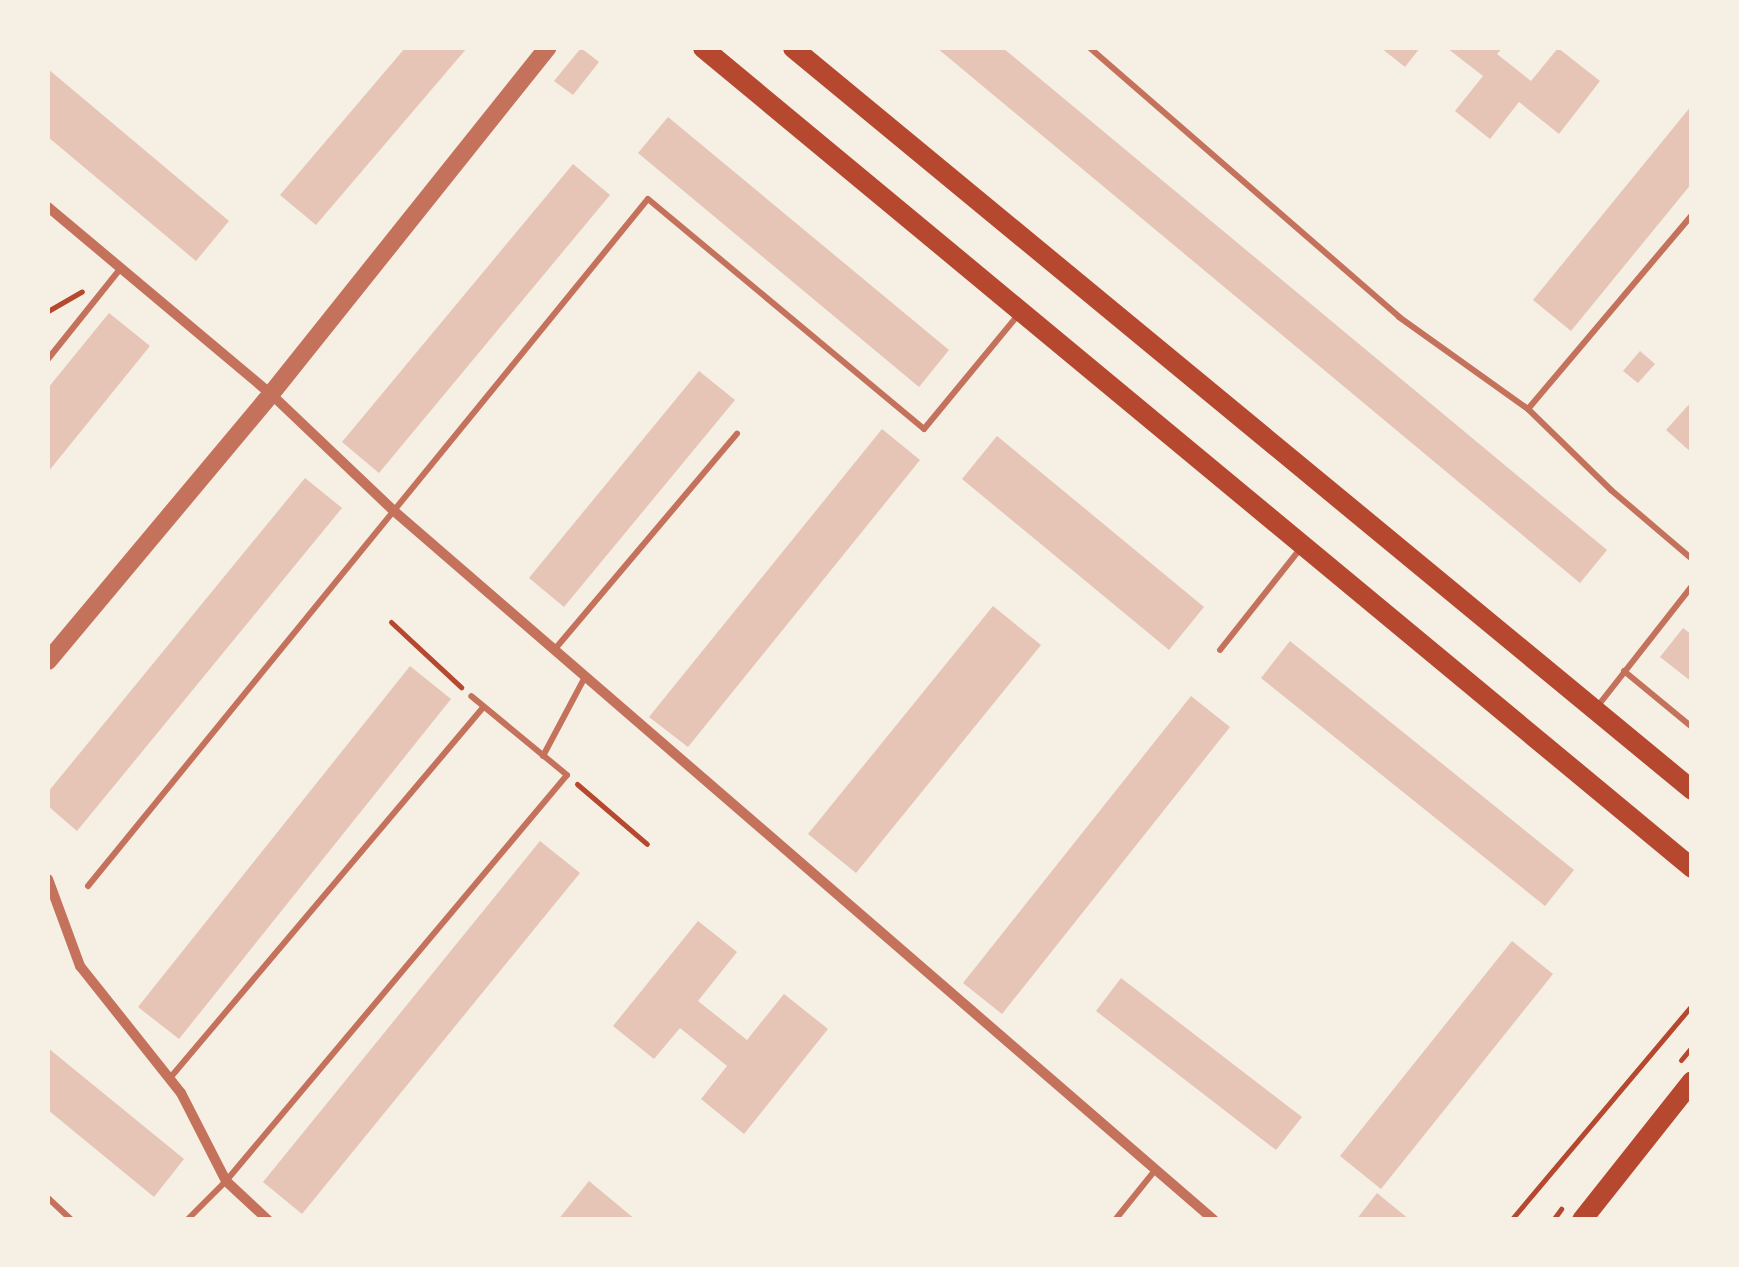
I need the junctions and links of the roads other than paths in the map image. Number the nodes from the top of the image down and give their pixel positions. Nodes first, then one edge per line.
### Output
1 (703, 48) edge
2 (792, 48) edge
3 (1090, 48) edge
4 (542, 49) edge
5 (48, 206) edge
6 (1692, 215) edge
7 (120, 269) junction
8 (1021, 312) junction
9 (48, 359) edge
10 (271, 394) junction
11 (1528, 409) junction
12 (737, 434) dead end
13 (394, 510) junction
14 (1303, 545) junction
15 (1692, 559) edge
16 (1692, 586) edge
17 (555, 649) junction
18 (1220, 650) dead end
19 (48, 660) edge
20 (1624, 671) junction
21 (586, 676) junction
22 (471, 696) road end
23 (483, 707) junction
24 (1596, 708) junction
25 (1692, 727) edge
26 (543, 756) junction
27 (1692, 790) edge
28 (1692, 868) edge
29 (48, 880) edge
30 (88, 886) dead end
31 (170, 1078) junction
32 (1692, 1080) edge
33 (1156, 1168) junction
34 (226, 1182) junction
35 (48, 1198) edge
36 (72, 1220) edge
37 (188, 1220) edge
38 (268, 1220) edge
39 (1116, 1220) edge
40 (1214, 1220) edge
41 (1582, 1220) edge

1 - 8 main road
2 - 24 main road
3 - 11 lane
4 - 10 street
5 - 7 street
6 - 11 lane
7 - 9 lane
7 - 10 street
8 - 13 lane
8 - 14 main road
10 - 13 street
10 - 19 street
11 - 15 lane
12 - 17 lane
13 - 17 street
13 - 30 lane
14 - 18 lane
14 - 28 main road
16 - 20 lane
17 - 21 street
20 - 24 lane
20 - 25 lane
21 - 26 lane
21 - 33 street
22 - 23 lane
23 - 26 lane
23 - 31 lane
24 - 27 main road
26 - 34 lane
29 - 31 street
31 - 34 street
32 - 41 main road
33 - 39 lane
33 - 40 street
34 - 37 lane
34 - 38 street
35 - 36 lane

